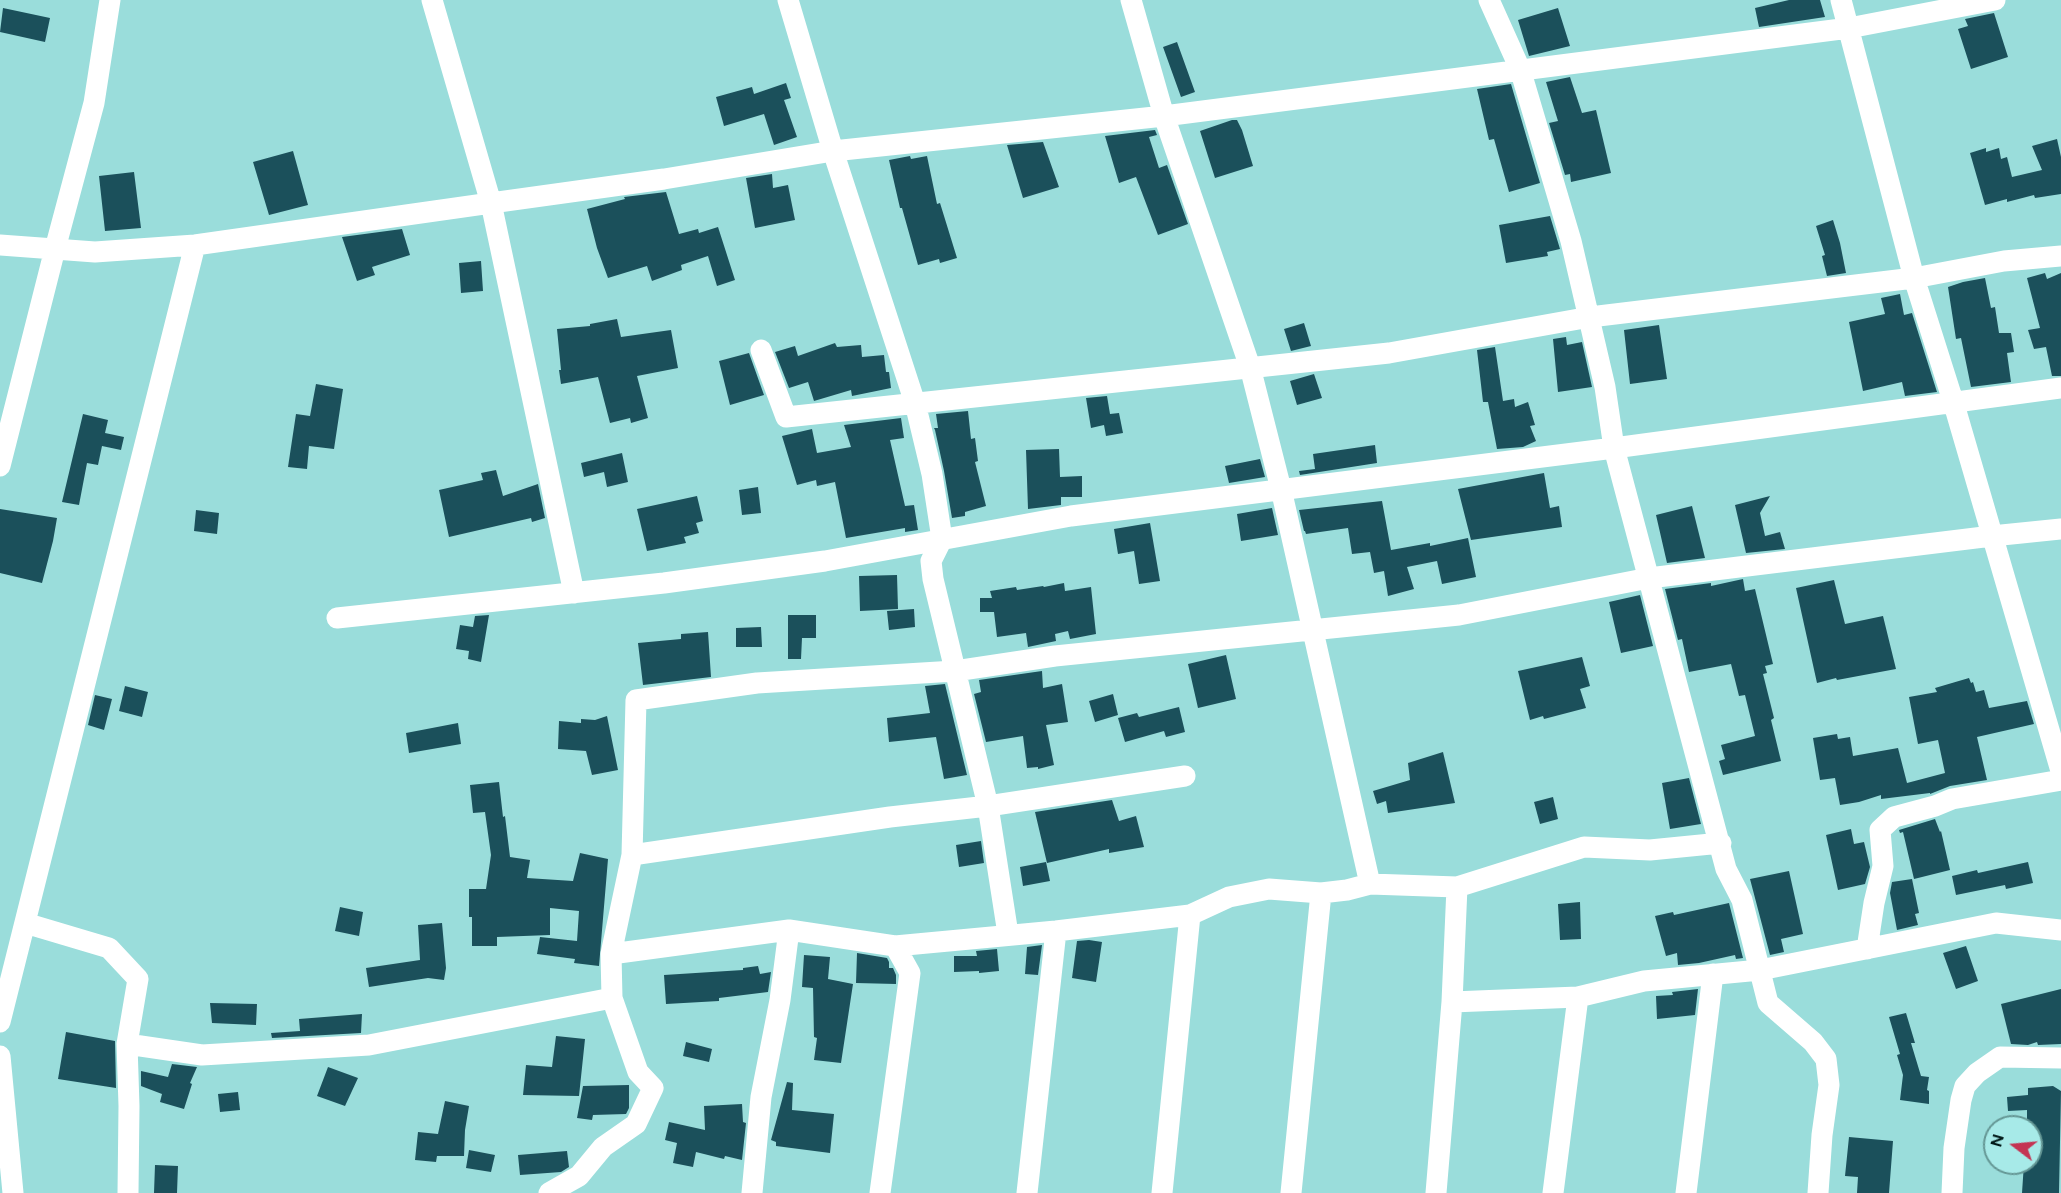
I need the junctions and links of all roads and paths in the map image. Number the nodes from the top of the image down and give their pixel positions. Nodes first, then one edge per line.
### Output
1 (110, 0) edge
2 (432, 0) edge
3 (788, 0) edge
4 (1131, 0) edge
5 (1489, 0) edge
6 (1841, 0) edge
7 (1995, 0) edge
8 (1849, 28) junction
9 (1520, 69) junction
10 (1164, 116) junction
11 (833, 151) junction
12 (491, 203) junction
13 (0, 245) edge
14 (195, 245) junction
15 (55, 249) junction
16 (2061, 256) edge
17 (1914, 278) junction
18 (1590, 317) junction
19 (761, 350) dead end
20 (1250, 367) junction
21 (2061, 388) edge
22 (1953, 401) junction
23 (915, 403) junction
24 (1614, 448) junction
25 (0, 466) edge
26 (1281, 489) junction
27 (2061, 529) edge
28 (1992, 536) junction
29 (942, 539) junction
30 (1649, 578) junction
31 (574, 593) junction
32 (337, 618) dead end
33 (1313, 631) junction
34 (954, 671) junction
35 (2061, 771) edge
36 (1185, 776) dead end
37 (2061, 780) edge
38 (988, 806) junction
39 (1721, 843) junction
40 (632, 855) junction
41 (1370, 884) junction
42 (1457, 887) junction
43 (1321, 893) junction
44 (1190, 915) junction
45 (25, 923) junction
46 (789, 930) junction
47 (1056, 930) junction
48 (2061, 930) edge
49 (1008, 934) junction
50 (895, 946) junction
51 (1867, 949) junction
52 (611, 954) junction
53 (1760, 970) junction
54 (1713, 974) junction
55 (1578, 997) junction
56 (612, 998) junction
57 (1452, 1002) junction
58 (0, 1022) edge
59 (127, 1044) junction
60 (0, 1056) edge
61 (2061, 1058) edge
62 (13, 1193) edge
63 (128, 1193) edge
64 (549, 1193) edge
65 (752, 1193) edge
66 (880, 1193) edge
67 (1027, 1193) edge
68 (1162, 1193) edge
69 (1291, 1193) edge
70 (1436, 1193) edge
71 (1554, 1193) edge
72 (1686, 1193) edge
73 (1818, 1193) edge
74 (1952, 1193) edge

1 - 15 street
2 - 12 street
3 - 11 street
4 - 10 street
5 - 9 street
6 - 8 street
7 - 8 street
8 - 9 street
8 - 17 street
9 - 10 street
9 - 18 street
10 - 11 street
10 - 20 street
11 - 12 street
11 - 23 street
12 - 14 street
12 - 31 street
13 - 15 street
14 - 15 street
14 - 45 street
15 - 25 street
16 - 17 street
17 - 18 street
17 - 22 street
18 - 20 street
18 - 24 street
19 - 23 street
20 - 23 street
20 - 26 street
21 - 22 street
22 - 24 street
22 - 28 street
23 - 29 street
24 - 26 street
24 - 30 street
26 - 29 street
26 - 33 street
27 - 28 street
28 - 30 street
28 - 35 street
29 - 31 street
29 - 34 street
30 - 33 street
30 - 39 street
31 - 32 street
33 - 34 street
33 - 41 street
34 - 38 street
34 - 40 street
36 - 38 street
37 - 51 street
38 - 40 street
38 - 49 street
39 - 42 street
39 - 53 street
40 - 52 street
41 - 42 street
41 - 43 street
42 - 57 street
43 - 44 street
43 - 69 street
44 - 47 street
44 - 68 street
45 - 58 street
45 - 59 street
46 - 50 street
46 - 52 street
46 - 65 street
47 - 49 street
47 - 67 street
48 - 51 street
49 - 50 street
50 - 66 street
51 - 53 street
52 - 56 street
53 - 54 street
53 - 73 street
54 - 55 street
54 - 72 street
55 - 57 street
55 - 71 street
56 - 59 street
56 - 64 street
57 - 70 street
59 - 63 street
60 - 62 street
61 - 74 street

